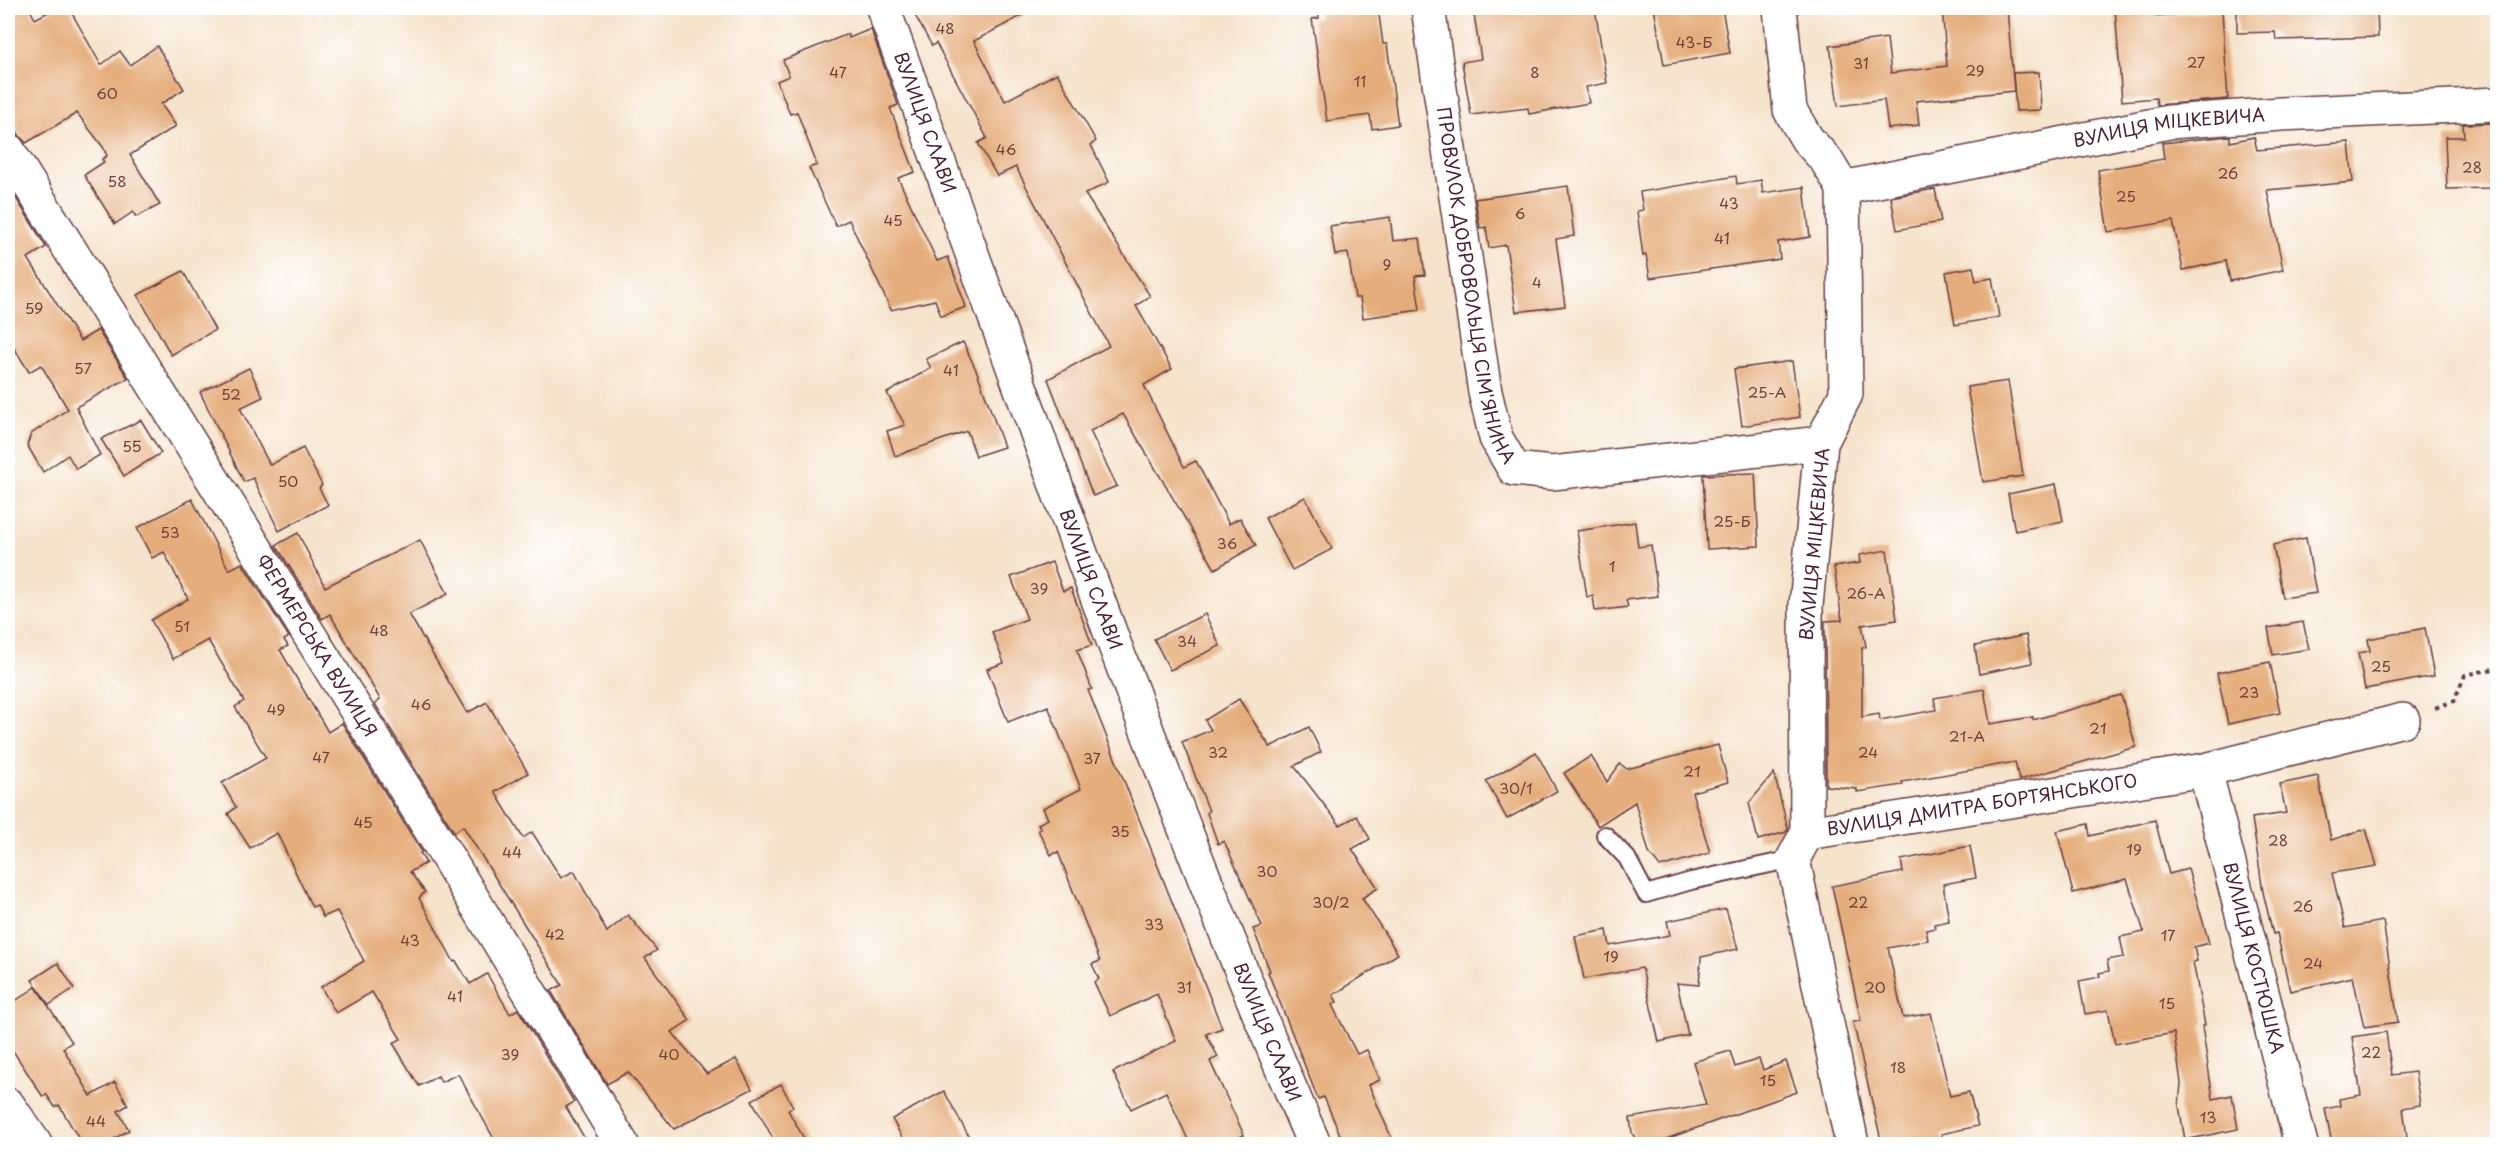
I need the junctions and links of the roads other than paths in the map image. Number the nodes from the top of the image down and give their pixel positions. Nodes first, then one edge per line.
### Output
1 (883, 8) edge
2 (1428, 8) edge
3 (1780, 8) edge
4 (2498, 104) edge
5 (8, 150) edge
6 (1843, 188) junction
7 (1821, 442) junction
8 (2403, 720) dead end
9 (2205, 770) junction
10 (1605, 835) dead end
11 (1800, 846) junction
12 (8, 1105) edge
13 (35, 1144) edge
14 (622, 1144) edge
15 (1314, 1144) edge
16 (1852, 1144) edge
17 (2301, 1144) edge

1 - 15 street, ВУЛИЦЯ СЛАВИ
2 - 7 street, ПРОВУЛОК ДОБРОВОЛЬЦЯ СІМ'ЯНИНА
3 - 6 street
4 - 6 street, ВУЛИЦЯ МІЦКЕВИЧА
5 - 14 street, ФЕРМЕРСЬКА ВУЛИЦЯ
6 - 7 street, ВУЛИЦЯ МІЦКЕВИЧА
7 - 11 street, ВУЛИЦЯ МІЦКЕВИЧА
8 - 9 street, ВУЛИЦЯ ДМИТРА БОРТЯНСЬКОГО
9 - 11 street, ВУЛИЦЯ ДМИТРА БОРТЯНСЬКОГО
9 - 17 street, ВУЛИЦЯ КОСТЮШКА
10 - 11 lane, ВУЛИЦЯ ДМИТРА БОРТЯНСЬКОГО
11 - 16 street, ВУЛИЦЯ МІЦКЕВИЧА
12 - 13 street

